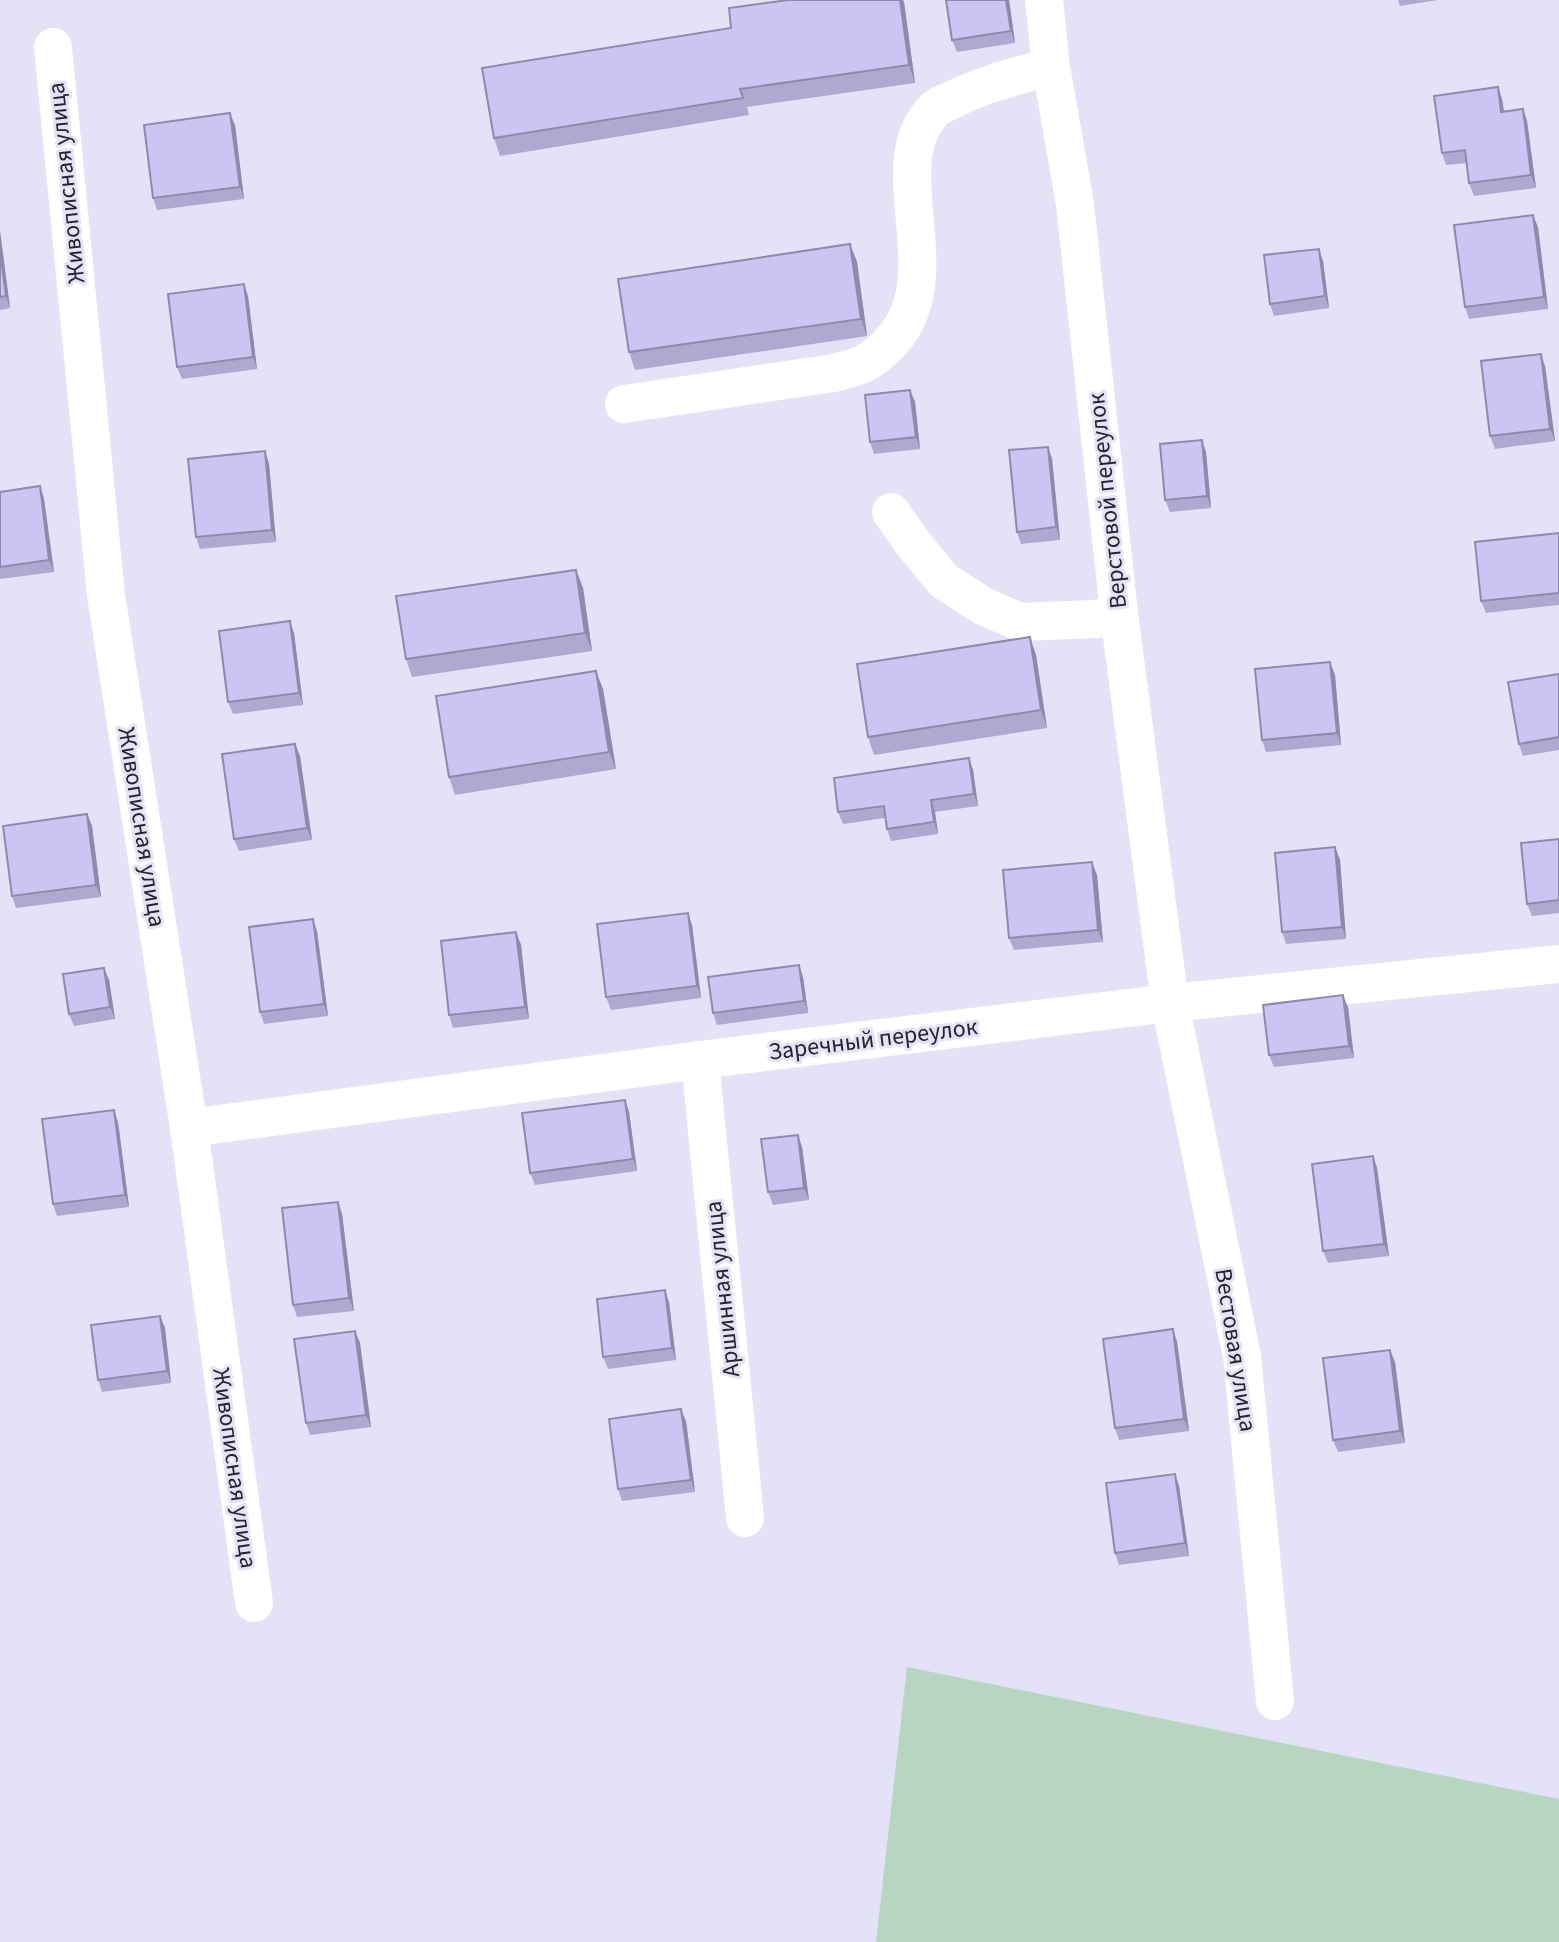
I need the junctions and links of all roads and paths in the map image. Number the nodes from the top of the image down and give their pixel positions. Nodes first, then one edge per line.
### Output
1 (1044, 0) edge
2 (53, 47) dead end
3 (1051, 67) junction
4 (624, 404) dead end
5 (891, 512) dead end
6 (1119, 613) junction
7 (1559, 964) edge
8 (1170, 1003) junction
9 (700, 1060) junction
10 (189, 1128) junction
11 (745, 1518) dead end
12 (254, 1603) dead end
13 (1275, 1701) dead end

1 - 3 street, Верстовой переулок
2 - 10 street, Живописная улица
3 - 4 street
3 - 6 street, Верстовой переулок
5 - 6 street
6 - 8 street, Верстовой переулок
7 - 8 street, Заречный переулок
8 - 9 street, Заречный переулок
8 - 13 street, Вестовая улица
9 - 10 street, Заречный переулок
9 - 11 street, Аршинная улица
10 - 12 street, Живописная улица

